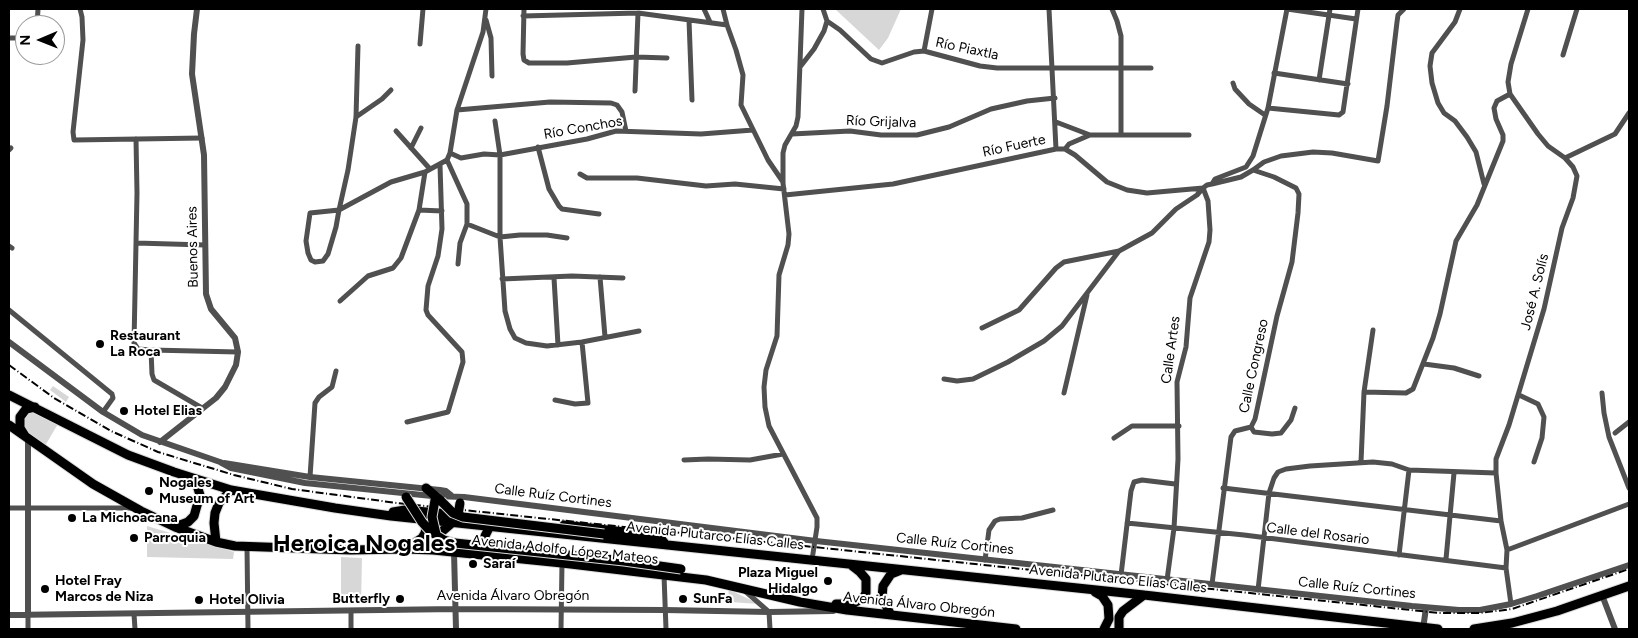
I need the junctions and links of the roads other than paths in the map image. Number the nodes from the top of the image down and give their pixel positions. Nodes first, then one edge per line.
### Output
1 (80, 9) edge
2 (197, 9) edge
3 (423, 9) edge
4 (486, 9) edge
5 (524, 9) edge
6 (704, 9) edge
7 (723, 9) edge
8 (802, 9) edge
9 (823, 9) edge
10 (932, 9) edge
11 (1049, 9) edge
12 (1112, 9) edge
13 (1287, 9) edge
14 (1330, 9) edge
15 (1358, 9) edge
16 (1404, 9) edge
17 (1460, 9) edge
18 (1528, 9) edge
19 (1577, 9) edge
20 (638, 13) junction
21 (523, 16) junction
22 (1328, 16) junction
23 (486, 20) junction
24 (690, 20) junction
25 (1356, 20) junction
26 (827, 21) junction
27 (710, 22) junction
28 (727, 25) junction
29 (420, 44) dead end
30 (358, 46) dead end
31 (924, 51) junction
32 (1563, 55) dead end
33 (636, 57) junction
34 (667, 58) dead end
35 (1121, 67) junction
36 (799, 68) junction
37 (1053, 68) junction
38 (1151, 68) dead end
39 (1274, 73) junction
40 (492, 76) dead end
41 (1319, 80) junction
42 (1232, 83) dead end
43 (1348, 84) junction
44 (391, 90) dead end
45 (635, 91) dead end
46 (1510, 94) junction
47 (1055, 98) junction
48 (692, 100) dead end
49 (1268, 108) junction
50 (457, 110) junction
51 (1629, 113) edge
52 (1265, 115) junction
53 (356, 117) junction
54 (495, 121) dead end
55 (1056, 122) junction
56 (421, 128) dead end
57 (753, 130) junction
58 (396, 131) dead end
59 (626, 131) junction
60 (792, 134) junction
61 (1122, 134) junction
62 (1090, 135) junction
63 (1189, 135) dead end
64 (202, 138) junction
65 (136, 139) junction
66 (538, 147) junction
67 (411, 148) junction
68 (1056, 149) junction
69 (1065, 149) junction
70 (450, 153) junction
71 (500, 154) junction
72 (1566, 158) junction
73 (447, 160) junction
74 (440, 165) junction
75 (430, 169) junction
76 (1253, 170) junction
77 (425, 172) junction
78 (580, 174) dead end
79 (783, 182) junction
80 (1212, 184) junction
81 (1484, 185) junction
82 (1203, 188) junction
83 (784, 192) junction
84 (339, 210) junction
85 (419, 210) junction
86 (442, 211) junction
87 (598, 214) dead end
88 (467, 224) junction
89 (500, 237) junction
90 (566, 238) dead end
91 (136, 243) junction
92 (205, 245) junction
93 (1119, 251) junction
94 (458, 264) dead end
95 (600, 277) junction
96 (554, 278) junction
97 (623, 278) dead end
98 (502, 279) junction
99 (1088, 292) junction
100 (340, 302) dead end
101 (11, 312) edge
102 (9, 319) edge
103 (982, 328) dead end
104 (1373, 330) dead end
105 (639, 331) dead end
106 (605, 337) junction
107 (9, 342) edge
108 (582, 342) junction
109 (558, 345) junction
110 (151, 350) junction
111 (238, 352) junction
112 (1424, 364) junction
113 (336, 371) dead end
114 (1479, 376) dead end
115 (944, 379) dead end
116 (1364, 392) junction
117 (9, 393) edge
118 (1064, 393) dead end
119 (1602, 393) dead end
120 (1519, 395) junction
121 (555, 400) dead end
122 (35, 407) junction
123 (202, 408) junction
124 (1295, 408) dead end
125 (103, 412) junction
126 (407, 422) dead end
127 (1629, 422) edge
128 (9, 425) edge
129 (1179, 426) junction
130 (1251, 427) junction
131 (1615, 433) dead end
132 (1114, 438) dead end
133 (28, 440) junction
134 (160, 442) junction
135 (783, 454) junction
136 (684, 460) dead end
137 (220, 462) junction
138 (1361, 462) junction
139 (1534, 462) dead end
140 (1409, 470) junction
141 (1454, 473) junction
142 (1496, 473) junction
143 (310, 477) junction
144 (195, 479) junction
145 (1175, 484) junction
146 (426, 488) junction
147 (1223, 488) junction
148 (1629, 488) edge
149 (231, 490) junction
150 (1268, 493) junction
151 (449, 494) junction
152 (405, 495) junction
153 (438, 499) junction
154 (462, 500) junction
155 (1629, 504) edge
156 (9, 508) edge
157 (28, 508) junction
158 (136, 508) junction
159 (1404, 509) junction
160 (1053, 510) dead end
161 (1450, 515) junction
162 (427, 519) junction
163 (456, 519) junction
164 (1501, 521) junction
165 (1127, 524) junction
166 (490, 526) junction
167 (175, 527) junction
168 (1174, 528) junction
169 (1218, 532) junction
170 (437, 536) junction
171 (1264, 538) junction
172 (816, 541) junction
173 (216, 542) junction
174 (666, 545) junction
175 (247, 547) junction
176 (405, 549) junction
177 (433, 550) junction
178 (1507, 550) junction
179 (454, 552) junction
180 (1399, 555) junction
181 (490, 556) junction
182 (1446, 559) junction
183 (812, 560) junction
184 (985, 560) junction
185 (562, 562) junction
186 (849, 564) junction
187 (1629, 565) edge
188 (1506, 568) junction
189 (901, 570) junction
190 (664, 574) junction
191 (1121, 575) junction
192 (706, 580) junction
193 (1167, 580) junction
194 (1212, 584) junction
195 (1629, 586) edge
196 (743, 589) junction
197 (1258, 590) junction
198 (1093, 591) junction
199 (1144, 595) junction
200 (1602, 595) junction
201 (777, 597) junction
202 (1511, 604) junction
203 (1426, 608) junction
204 (456, 609) junction
205 (561, 610) junction
206 (665, 610) junction
207 (846, 610) junction
208 (351, 611) junction
209 (248, 612) junction
210 (769, 612) junction
211 (134, 614) junction
212 (9, 615) edge
213 (28, 615) junction
214 (891, 616) junction
215 (1109, 617) junction
216 (1119, 619) junction
217 (983, 628) edge
218 (1423, 628) edge
219 (28, 629) edge
220 (135, 629) edge
221 (248, 629) edge
222 (351, 629) edge
223 (456, 629) edge
224 (561, 629) edge
225 (666, 629) edge
226 (770, 629) edge
227 (1016, 629) edge
228 (1104, 629) edge
229 (1118, 629) edge
230 (1438, 629) edge
231 (1474, 629) edge
232 (1615, 629) edge

1 - 65 street
2 - 64 street, Buenos Aires
3 - 29 street
4 - 23 street
5 - 21 street
6 - 27 street
7 - 28 street
8 - 36 street
9 - 26 street
10 - 31 street
11 - 37 street
12 - 35 street
13 - 22 street
13 - 39 street, Río Fuerte
14 - 22 street
15 - 25 street
16 - 76 street
17 - 81 street
18 - 46 street
19 - 32 street
20 - 21 street
20 - 24 street
20 - 33 street
21 - 33 street
22 - 25 street
22 - 41 street
23 - 40 street
23 - 50 street
24 - 27 street
24 - 48 street
25 - 43 street
26 - 31 street, Río Piaxtla
26 - 36 street
27 - 28 street
28 - 57 street
30 - 53 street
31 - 37 street, Río Piaxtla
33 - 34 street
33 - 45 street
35 - 37 street, Río Piaxtla
35 - 38 street, Río Piaxtla
35 - 61 street
36 - 60 street
37 - 47 street
39 - 41 street
39 - 49 street, Río Fuerte
41 - 43 street
42 - 52 street
43 - 49 street
44 - 53 street
46 - 72 street
46 - 81 street
47 - 55 street
47 - 60 street, Río Grijalva
49 - 52 street, Río Fuerte
50 - 59 street
50 - 70 street
51 - 72 street
52 - 80 street, Río Fuerte
53 - 84 street
54 - 71 street
55 - 62 street
55 - 68 street
56 - 67 street
57 - 59 street, Río Conchos
57 - 79 street
58 - 67 street
59 - 66 street, Río Conchos
60 - 79 street
61 - 62 street
61 - 63 street
62 - 69 street
64 - 65 street
64 - 92 street, Buenos Aires
65 - 91 street
66 - 71 street, Río Conchos
66 - 87 street
67 - 75 street
68 - 69 street, Río Fuerte
68 - 83 street, Río Fuerte
69 - 82 street, Río Fuerte
70 - 71 street, Río Conchos
70 - 73 street
71 - 89 street
72 - 120 street, José A. Solís
73 - 74 street
73 - 88 street
74 - 75 street
74 - 86 street
75 - 77 street
76 - 80 street
76 - 130 street, Calle Congreso
77 - 84 street
77 - 85 street
78 - 83 street, Río Fuerte
79 - 83 street
80 - 82 street, Río Fuerte
81 - 112 street
82 - 93 street
82 - 129 street, Calle Artes
83 - 135 street
84 - 84 street
85 - 86 street
85 - 100 street
86 - 126 street
88 - 89 street
88 - 94 street
89 - 90 street
89 - 98 street
91 - 92 street
91 - 110 street
92 - 111 street, Buenos Aires
93 - 99 street
93 - 103 street
95 - 96 street
95 - 97 street
95 - 106 street
96 - 98 street
96 - 109 street
98 - 109 street
99 - 115 street
99 - 118 street
101 - 102 street
101 - 125 street
104 - 116 street
105 - 106 street
106 - 108 street
107 - 125 street, Calle Ruíz Cortines
108 - 109 street
108 - 121 street
110 - 111 street
110 - 123 street
111 - 123 street
112 - 114 street
112 - 116 street
113 - 143 street
116 - 138 street
117 - 122 highway, Avenida Plutarco Elías Calles
117 - 174 highway
119 - 148 street
120 - 139 street
120 - 142 street, José A. Solís
122 - 133 highway
122 - 144 highway, Avenida Plutarco Elías Calles
123 - 134 street
124 - 130 street
125 - 134 street, Calle Ruíz Cortines
127 - 131 street
128 - 133 highway, Avenida Adolfo López Mateos
129 - 132 street
129 - 145 street, Calle Artes
130 - 147 street, Calle Congreso
133 - 157 street
133 - 158 highway, Avenida Adolfo López Mateos
134 - 137 street, Calle Ruíz Cortines
135 - 136 street
135 - 172 street
137 - 143 street, Calle Ruíz Cortines
137 - 152 street, Calle Ruíz Cortines
138 - 140 street
138 - 150 street
140 - 141 street
140 - 159 street
141 - 142 street
141 - 161 street
142 - 164 street, José A. Solís
143 - 146 street, Calle Ruíz Cortines
144 - 149 highway, Avenida Plutarco Elías Calles
144 - 167 highway
145 - 165 street
145 - 168 street, Calle Artes
146 - 151 street, Calle Ruíz Cortines
146 - 153 highway
147 - 150 street
147 - 169 street, Calle Congreso
149 - 162 highway, Avenida Plutarco Elías Calles
149 - 173 highway
150 - 159 street
150 - 171 street
151 - 153 highway
151 - 154 street, Calle Ruíz Cortines
152 - 153 street, Calle Ruíz Cortines
152 - 170 highway, bridge
153 - 163 highway, bridge
153 - 170 highway, bridge
154 - 163 highway, bridge
154 - 172 street, Calle Ruíz Cortines
155 - 178 street
156 - 157 street
157 - 158 street
157 - 213 street
158 - 167 highway, Avenida Adolfo López Mateos
159 - 161 street
159 - 180 street
160 - 184 street
161 - 164 street
161 - 182 street
162 - 163 highway, Avenida Plutarco Elías Calles
162 - 176 highway
163 - 166 highway, Avenida Plutarco Elías Calles
163 - 174 highway, bridge
163 - 177 highway
164 - 178 street, José A. Solís
165 - 168 street, Calle del Rosario
165 - 191 street
166 - 174 highway, Avenida Plutarco Elías Calles
166 - 181 highway
167 - 173 highway, Avenida Adolfo López Mateos
168 - 169 street, Calle del Rosario
168 - 193 street, Calle Artes
169 - 171 street, Calle del Rosario
169 - 194 street, Calle Congreso
170 - 192 highway, bridge
171 - 180 street, Calle del Rosario
171 - 197 street
172 - 183 street
172 - 184 street, Calle Ruíz Cortines
173 - 175 highway, Avenida Adolfo López Mateos
174 - 183 highway, Avenida Plutarco Elías Calles
175 - 176 highway, Avenida Adolfo López Mateos
175 - 209 street
176 - 177 highway, Avenida Adolfo López Mateos
177 - 179 highway, Avenida Adolfo López Mateos
178 - 188 street, José A. Solís
179 - 181 highway, Avenida Adolfo López Mateos
179 - 204 street
180 - 182 street, Calle del Rosario
181 - 185 highway, Avenida Adolfo López Mateos
182 - 188 street, Calle del Rosario
183 - 186 highway, Avenida Plutarco Elías Calles
184 - 191 street, Calle Ruíz Cortines
185 - 190 highway, Avenida Adolfo López Mateos
185 - 205 street
186 - 189 highway, Avenida Plutarco Elías Calles
186 - 201 highway
187 - 202 street, Calle Ruíz Cortines
188 - 202 street, José A. Solís
189 - 198 highway, Avenida Plutarco Elías Calles
189 - 214 highway
190 - 192 highway, Avenida Adolfo López Mateos
190 - 206 street
191 - 193 street, Calle Ruíz Cortines
192 - 196 highway, Avenida Adolfo López Mateos
193 - 194 street, Calle Ruíz Cortines
194 - 197 street, Calle Ruíz Cortines
195 - 200 highway
196 - 201 highway, Avenida Adolfo López Mateos
196 - 210 street
197 - 203 street, Calle Ruíz Cortines
198 - 199 highway, Avenida Plutarco Elías Calles
198 - 215 highway
199 - 216 highway
199 - 218 highway, Avenida Plutarco Elías Calles
200 - 231 highway
200 - 232 street
201 - 207 highway, Avenida Adolfo López Mateos
202 - 203 street, Calle Ruíz Cortines
203 - 218 street
204 - 205 street, Avenida Álvaro Obregón
204 - 208 street, Avenida Álvaro Obregón
204 - 223 street
205 - 206 street, Avenida Álvaro Obregón
205 - 224 street
206 - 210 street, Avenida Álvaro Obregón
206 - 225 street
207 - 210 street, Avenida Álvaro Obregón
207 - 214 highway, Avenida Álvaro Obregón
208 - 209 street, Avenida Álvaro Obregón
208 - 222 street
209 - 211 street, Avenida Álvaro Obregón
209 - 221 street
210 - 226 street
211 - 213 street, Avenida Álvaro Obregón
211 - 220 street
212 - 213 street, Avenida Álvaro Obregón
213 - 219 street
214 - 217 highway, Avenida Álvaro Obregón
215 - 216 highway
215 - 228 highway
216 - 229 highway
217 - 227 highway, Avenida Álvaro Obregón
218 - 230 highway, Avenida Plutarco Elías Calles

